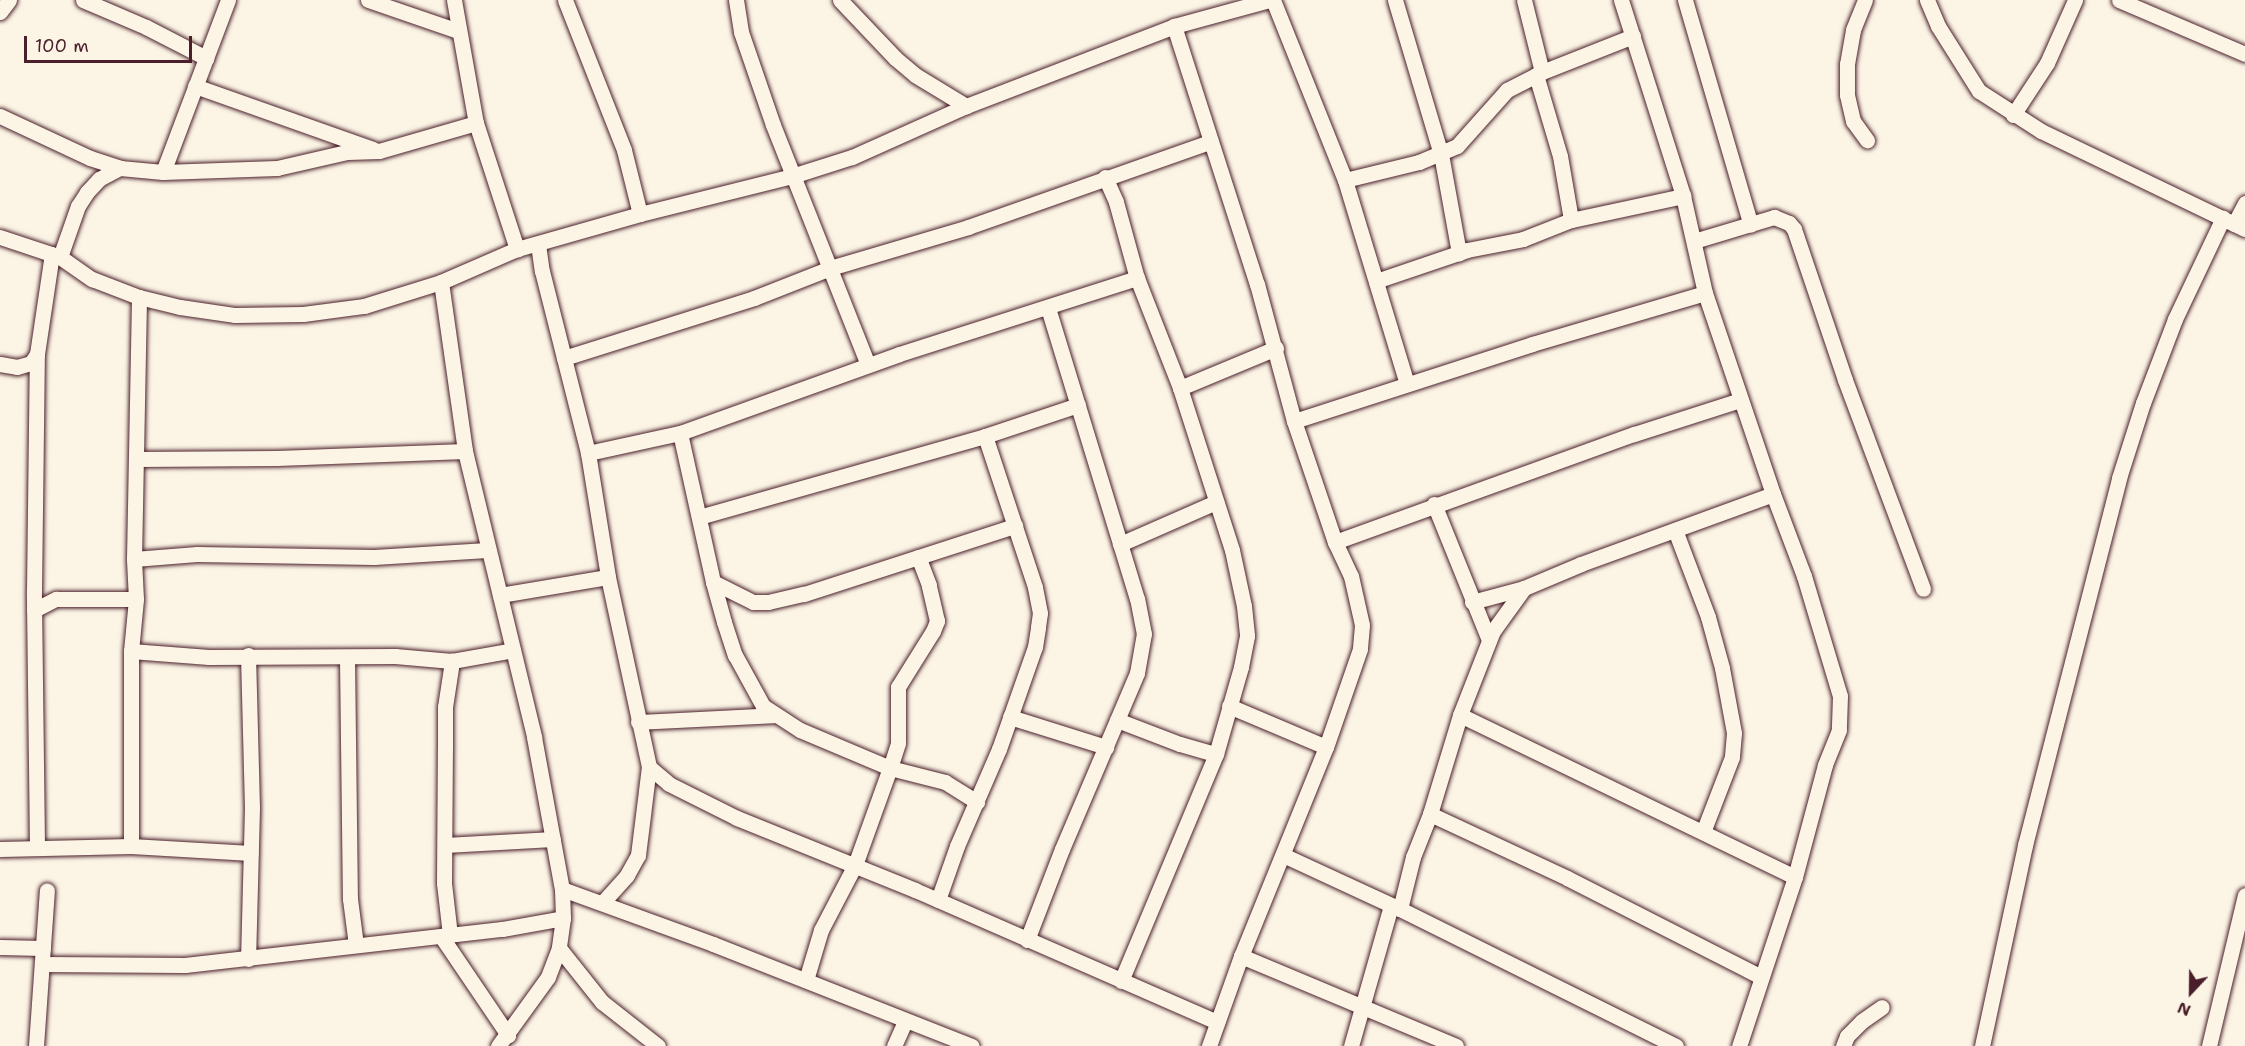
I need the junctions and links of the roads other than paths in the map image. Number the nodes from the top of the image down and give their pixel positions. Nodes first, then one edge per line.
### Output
1 (9, 0) edge
2 (83, 0) edge
3 (228, 0) edge
4 (368, 0) edge
5 (454, 0) edge
6 (566, 0) edge
7 (736, 0) edge
8 (840, 0) edge
9 (1269, 0) edge
10 (1273, 0) edge
11 (1395, 0) edge
12 (1524, 0) edge
13 (1621, 0) edge
14 (1685, 0) edge
15 (1865, 0) edge
16 (1927, 0) edge
17 (2075, 0) edge
18 (2119, 0) edge
19 (2151, 6) edge
20 (0, 12) edge
21 (1174, 26) junction
22 (458, 31) junction
23 (1633, 36) junction
24 (2245, 54) edge
25 (206, 58) junction
26 (1539, 73) junction
27 (195, 86) junction
28 (966, 106) junction
29 (2013, 115) junction
30 (0, 116) edge
31 (476, 123) junction
32 (1867, 140) dead end
33 (1209, 142) junction
34 (379, 151) junction
35 (1441, 154) junction
36 (120, 168) junction
37 (163, 172) junction
38 (792, 176) junction
39 (1105, 177) junction
40 (1345, 180) junction
41 (1683, 196) junction
42 (2245, 203) edge
43 (640, 214) junction
44 (1572, 219) junction
45 (2234, 224) edge
46 (1751, 225) junction
47 (0, 237) edge
48 (1694, 241) junction
49 (538, 244) junction
50 (517, 249) junction
51 (1459, 254) junction
52 (56, 255) junction
53 (830, 268) junction
54 (1137, 279) junction
55 (1376, 280) junction
56 (441, 282) junction
57 (1705, 293) junction
58 (139, 297) junction
59 (1048, 308) junction
60 (1276, 348) junction
61 (37, 354) junction
62 (564, 357) junction
63 (0, 364) edge
64 (868, 365) junction
65 (1407, 384) junction
66 (1180, 388) junction
67 (1740, 400) junction
68 (1078, 405) junction
69 (1294, 421) junction
70 (680, 433) junction
71 (985, 436) junction
72 (465, 451) junction
73 (588, 453) junction
74 (137, 459) junction
75 (1773, 495) junction
76 (1216, 502) junction
77 (1434, 504) junction
78 (699, 517) junction
79 (1015, 526) junction
80 (1676, 530) junction
81 (1335, 542) junction
82 (1120, 544) junction
83 (487, 550) junction
84 (918, 557) junction
85 (134, 559) junction
86 (608, 577) junction
87 (712, 582) junction
88 (1524, 588) junction
89 (1923, 589) dead end
90 (500, 595) junction
91 (136, 599) junction
92 (1472, 602) junction
93 (34, 610) junction
94 (1489, 640) junction
95 (513, 650) junction
96 (131, 651) junction
97 (248, 656) junction
98 (347, 658) junction
99 (452, 661) junction
100 (1229, 706) junction
101 (775, 715) junction
102 (1460, 715) junction
103 (1010, 717) junction
104 (1117, 720) junction
105 (638, 722) junction
106 (1106, 747) junction
107 (1326, 747) junction
108 (1216, 753) junction
109 (649, 767) junction
110 (890, 768) junction
111 (976, 802) junction
112 (1430, 814) junction
113 (1703, 832) junction
114 (553, 839) junction
115 (445, 845) junction
116 (131, 846) junction
117 (37, 847) junction
118 (0, 849) edge
119 (251, 853) junction
120 (1283, 855) junction
121 (855, 865) junction
122 (1795, 877) junction
123 (562, 889) junction
124 (47, 890) dead end
125 (2245, 895) edge
126 (938, 900) junction
127 (603, 902) junction
128 (1396, 908) junction
129 (563, 918) junction
130 (445, 936) junction
131 (1027, 940) junction
132 (356, 945) junction
133 (0, 948) edge
134 (43, 948) junction
135 (559, 948) junction
136 (1241, 956) junction
137 (248, 959) junction
138 (42, 964) junction
139 (1761, 977) junction
140 (806, 980) junction
141 (1121, 981) junction
142 (1361, 1004) junction
143 (1882, 1007) dead end
144 (905, 1022) junction
145 (1217, 1022) junction
146 (503, 1040) edge
147 (36, 1046) edge
148 (658, 1046) edge
149 (894, 1046) edge
150 (972, 1046) edge
151 (1210, 1046) edge
152 (1351, 1046) edge
153 (1456, 1046) edge
154 (1676, 1046) edge
155 (1739, 1046) edge
156 (1843, 1046) edge
157 (1982, 1046) edge
158 (2209, 1046) edge

1 - 20 street
2 - 25 street
3 - 25 street
4 - 22 street
5 - 22 street
6 - 43 street
7 - 38 street
8 - 28 street
9 - 21 street
10 - 40 street
11 - 35 street
12 - 26 street
13 - 23 street
14 - 46 street
15 - 32 street
16 - 29 street
17 - 29 street
18 - 19 street
19 - 24 street
21 - 28 street
21 - 33 street
22 - 31 street
23 - 26 street
23 - 41 street
25 - 27 street
26 - 35 street
26 - 44 street
27 - 34 street
27 - 37 street
28 - 38 street
29 - 45 street
30 - 36 street
31 - 34 street
31 - 50 street
33 - 39 street
33 - 60 street
34 - 37 street
35 - 40 street
35 - 51 street
36 - 37 street
36 - 52 street
38 - 43 street
38 - 53 street
39 - 53 street
39 - 54 street
40 - 55 street
41 - 44 street
41 - 48 street
42 - 45 street
43 - 49 street
44 - 51 street
45 - 157 street
46 - 48 street
46 - 89 street
47 - 52 street
48 - 57 street
49 - 50 street
49 - 62 street
50 - 56 street
51 - 55 street
52 - 58 street
52 - 61 street
53 - 62 street
53 - 64 street
54 - 59 street
54 - 66 street
55 - 65 street
56 - 58 street
56 - 72 street
57 - 65 street
57 - 67 street
58 - 74 street
59 - 64 street
59 - 68 street
60 - 66 street
60 - 69 street
61 - 63 street
61 - 93 street
62 - 73 street
64 - 70 street
65 - 69 street
66 - 76 street
67 - 75 street
67 - 77 street
68 - 71 street
68 - 82 street
69 - 81 street
70 - 73 street
70 - 78 street
71 - 78 street
71 - 79 street
72 - 74 street
72 - 83 street
73 - 86 street
74 - 85 street
75 - 80 street
75 - 122 street
76 - 82 street
76 - 100 street
77 - 81 street
77 - 92 street
78 - 87 street
79 - 84 street
79 - 103 street
80 - 88 street
80 - 113 street
81 - 107 street
82 - 104 street
83 - 85 street
83 - 90 street
84 - 87 street
84 - 110 street
85 - 91 street
86 - 90 street
86 - 105 street
87 - 101 street
88 - 92 street
88 - 94 street
90 - 95 street
91 - 93 street
91 - 96 street
92 - 94 street
93 - 117 street
94 - 102 street
95 - 99 street
95 - 114 street
96 - 97 street
96 - 116 street
97 - 98 street
97 - 119 street
98 - 99 street
98 - 132 street
99 - 115 street
100 - 107 street
100 - 108 street
101 - 105 street
101 - 110 street
102 - 112 street
102 - 113 street
103 - 106 street
103 - 111 street
104 - 106 street
104 - 108 street
105 - 109 street
106 - 131 street
107 - 120 street
108 - 141 street
109 - 121 street
109 - 127 street
110 - 111 street
110 - 121 street
111 - 126 street
112 - 128 street
112 - 139 street
113 - 122 street
114 - 115 street
114 - 123 street
115 - 130 street
116 - 117 street
116 - 119 street
117 - 118 street
119 - 137 street
120 - 128 street
120 - 136 street
121 - 126 street
121 - 140 street
122 - 139 street
123 - 127 street
123 - 129 street
124 - 134 street
125 - 158 street
126 - 131 street
127 - 140 street
128 - 142 street
128 - 154 street
129 - 130 street
129 - 135 street
130 - 132 street
130 - 146 street
131 - 141 street
132 - 137 street
133 - 134 street
134 - 138 street
135 - 146 street
135 - 148 street
136 - 142 street
136 - 145 street
137 - 138 street
138 - 147 street
139 - 155 street
140 - 144 street
141 - 145 street
142 - 152 street
142 - 153 street
143 - 156 street
144 - 149 street
144 - 150 street
145 - 151 street

